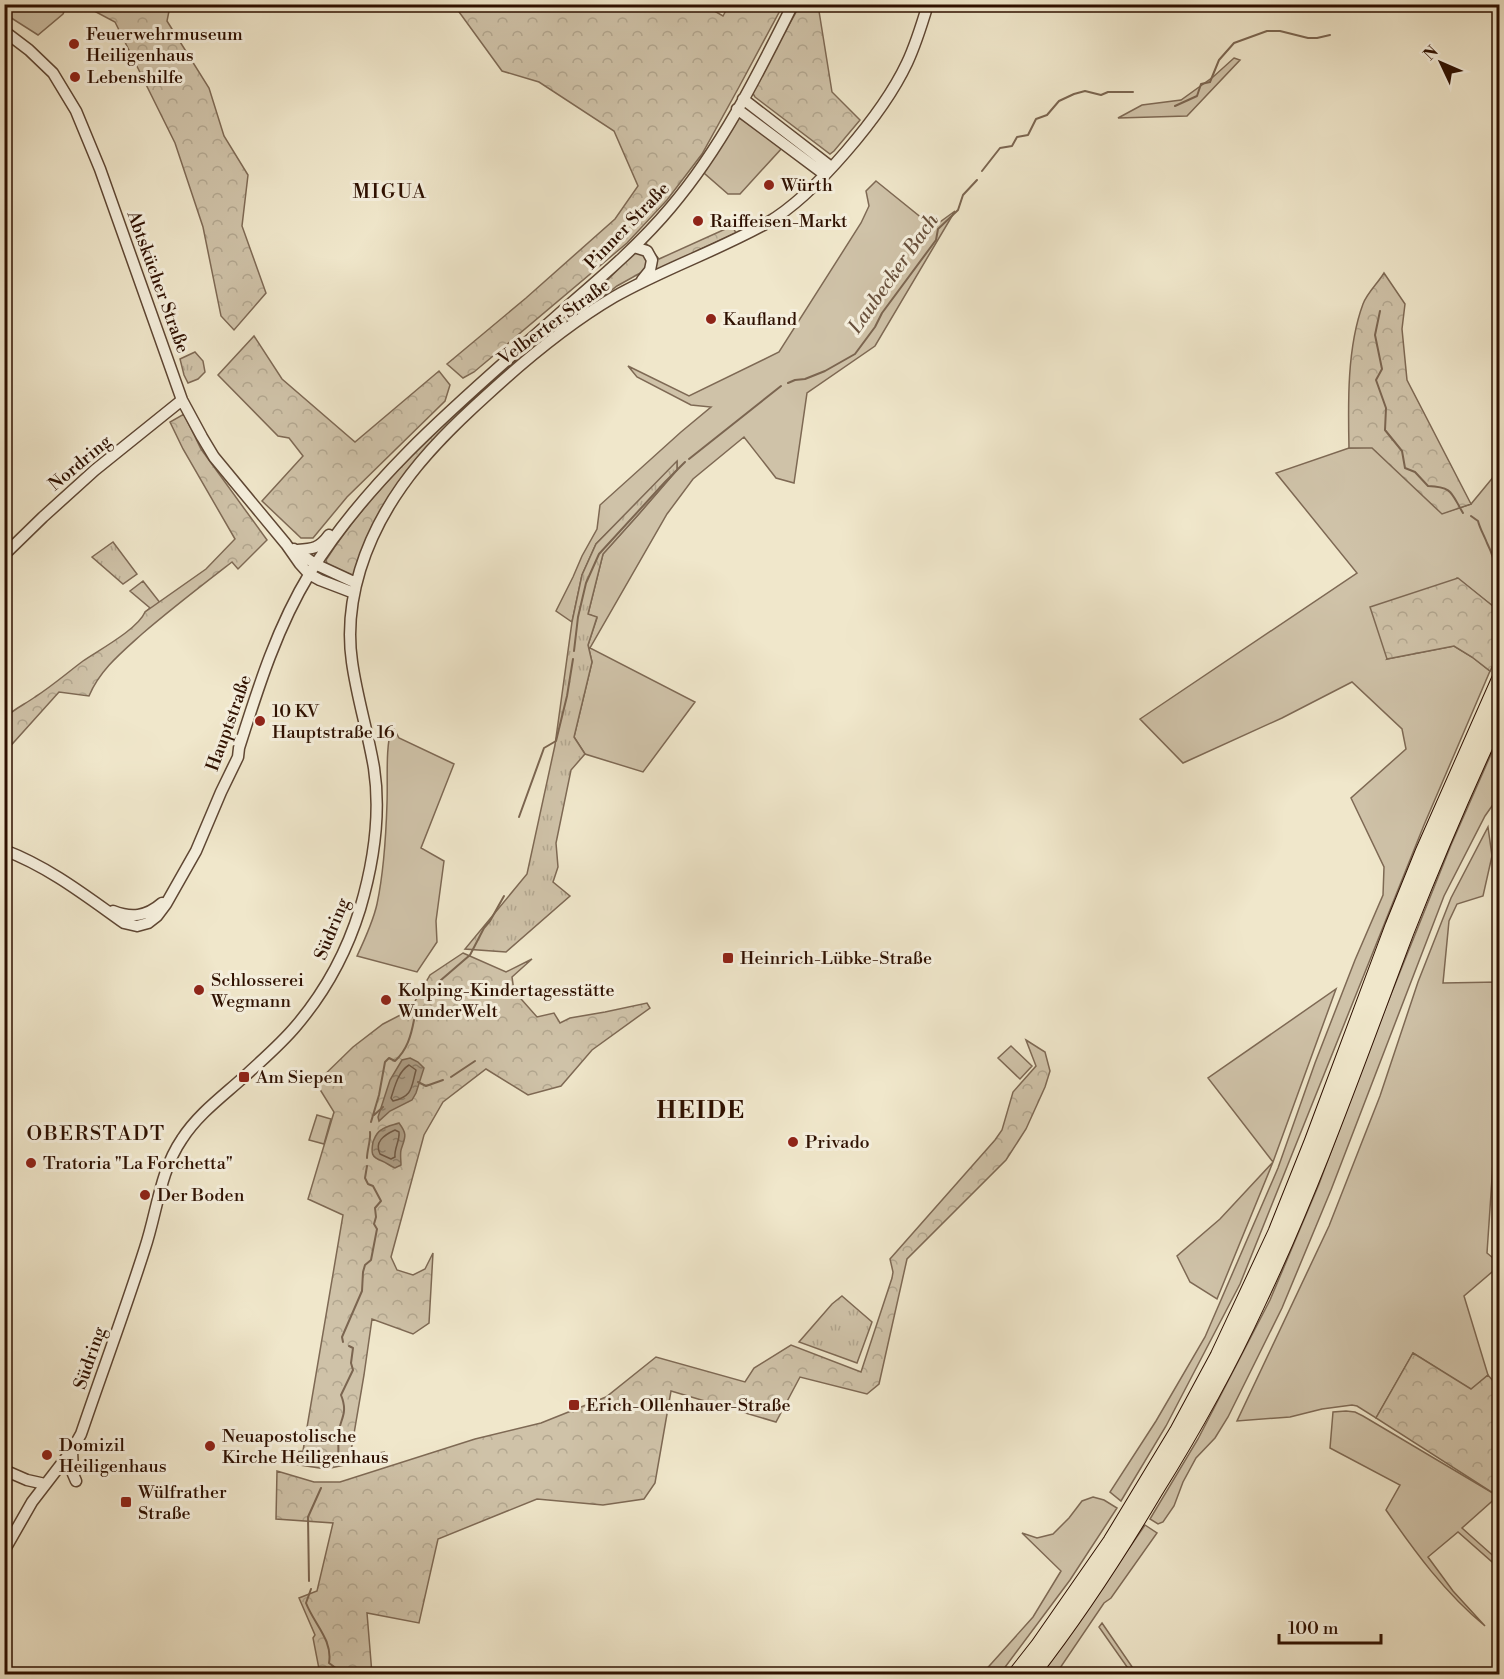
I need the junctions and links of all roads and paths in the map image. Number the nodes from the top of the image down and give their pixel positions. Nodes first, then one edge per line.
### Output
1 (794, 4) edge
2 (928, 4) edge
3 (4, 31) edge
4 (740, 104) junction
5 (827, 171) junction
6 (634, 247) junction
7 (640, 282) junction
8 (584, 292) junction
9 (589, 313) junction
10 (182, 400) junction
11 (391, 470) junction
12 (286, 544) junction
13 (296, 550) junction
14 (4, 555) edge
15 (312, 569) junction
16 (355, 588) junction
17 (1500, 678) edge
18 (1493, 717) edge
19 (4, 850) edge
20 (172, 892) junction
21 (102, 907) junction
22 (72, 1450) junction
23 (4, 1470) edge
24 (76, 1481) dead end
25 (45, 1484) junction
26 (4, 1551) edge
27 (1016, 1674) edge
28 (1032, 1674) edge

1 - 4 street, Pinner Straße
2 - 5 street, Velberter Straße
3 - 10 street, Abtskücher Straße
4 - 5 street
4 - 6 street, Pinner Straße
5 - 7 street, Velberter Straße
6 - 7 street
6 - 8 street, Pinner Straße
7 - 9 street, Velberter Straße
8 - 9 street
8 - 11 street, Pinner Straße
9 - 16 street, Velberter Straße
10 - 12 street, Abtskücher Straße
10 - 14 street, Nordring
11 - 13 street
11 - 15 street, Pinner Straße
12 - 13 street, Abtskücher Straße
12 - 15 street, Abtskücher Straße
13 - 15 street, Abtskücher Straße
15 - 16 street
15 - 20 street, Hauptstraße
16 - 22 street, Südring
17 - 18 highway
18 - 27 highway
18 - 28 highway
19 - 21 street
20 - 21 street, Hauptstraße
20 - 21 street, Hauptstraße
22 - 24 street
22 - 25 street, Südring
23 - 25 street
25 - 26 street, Südring

